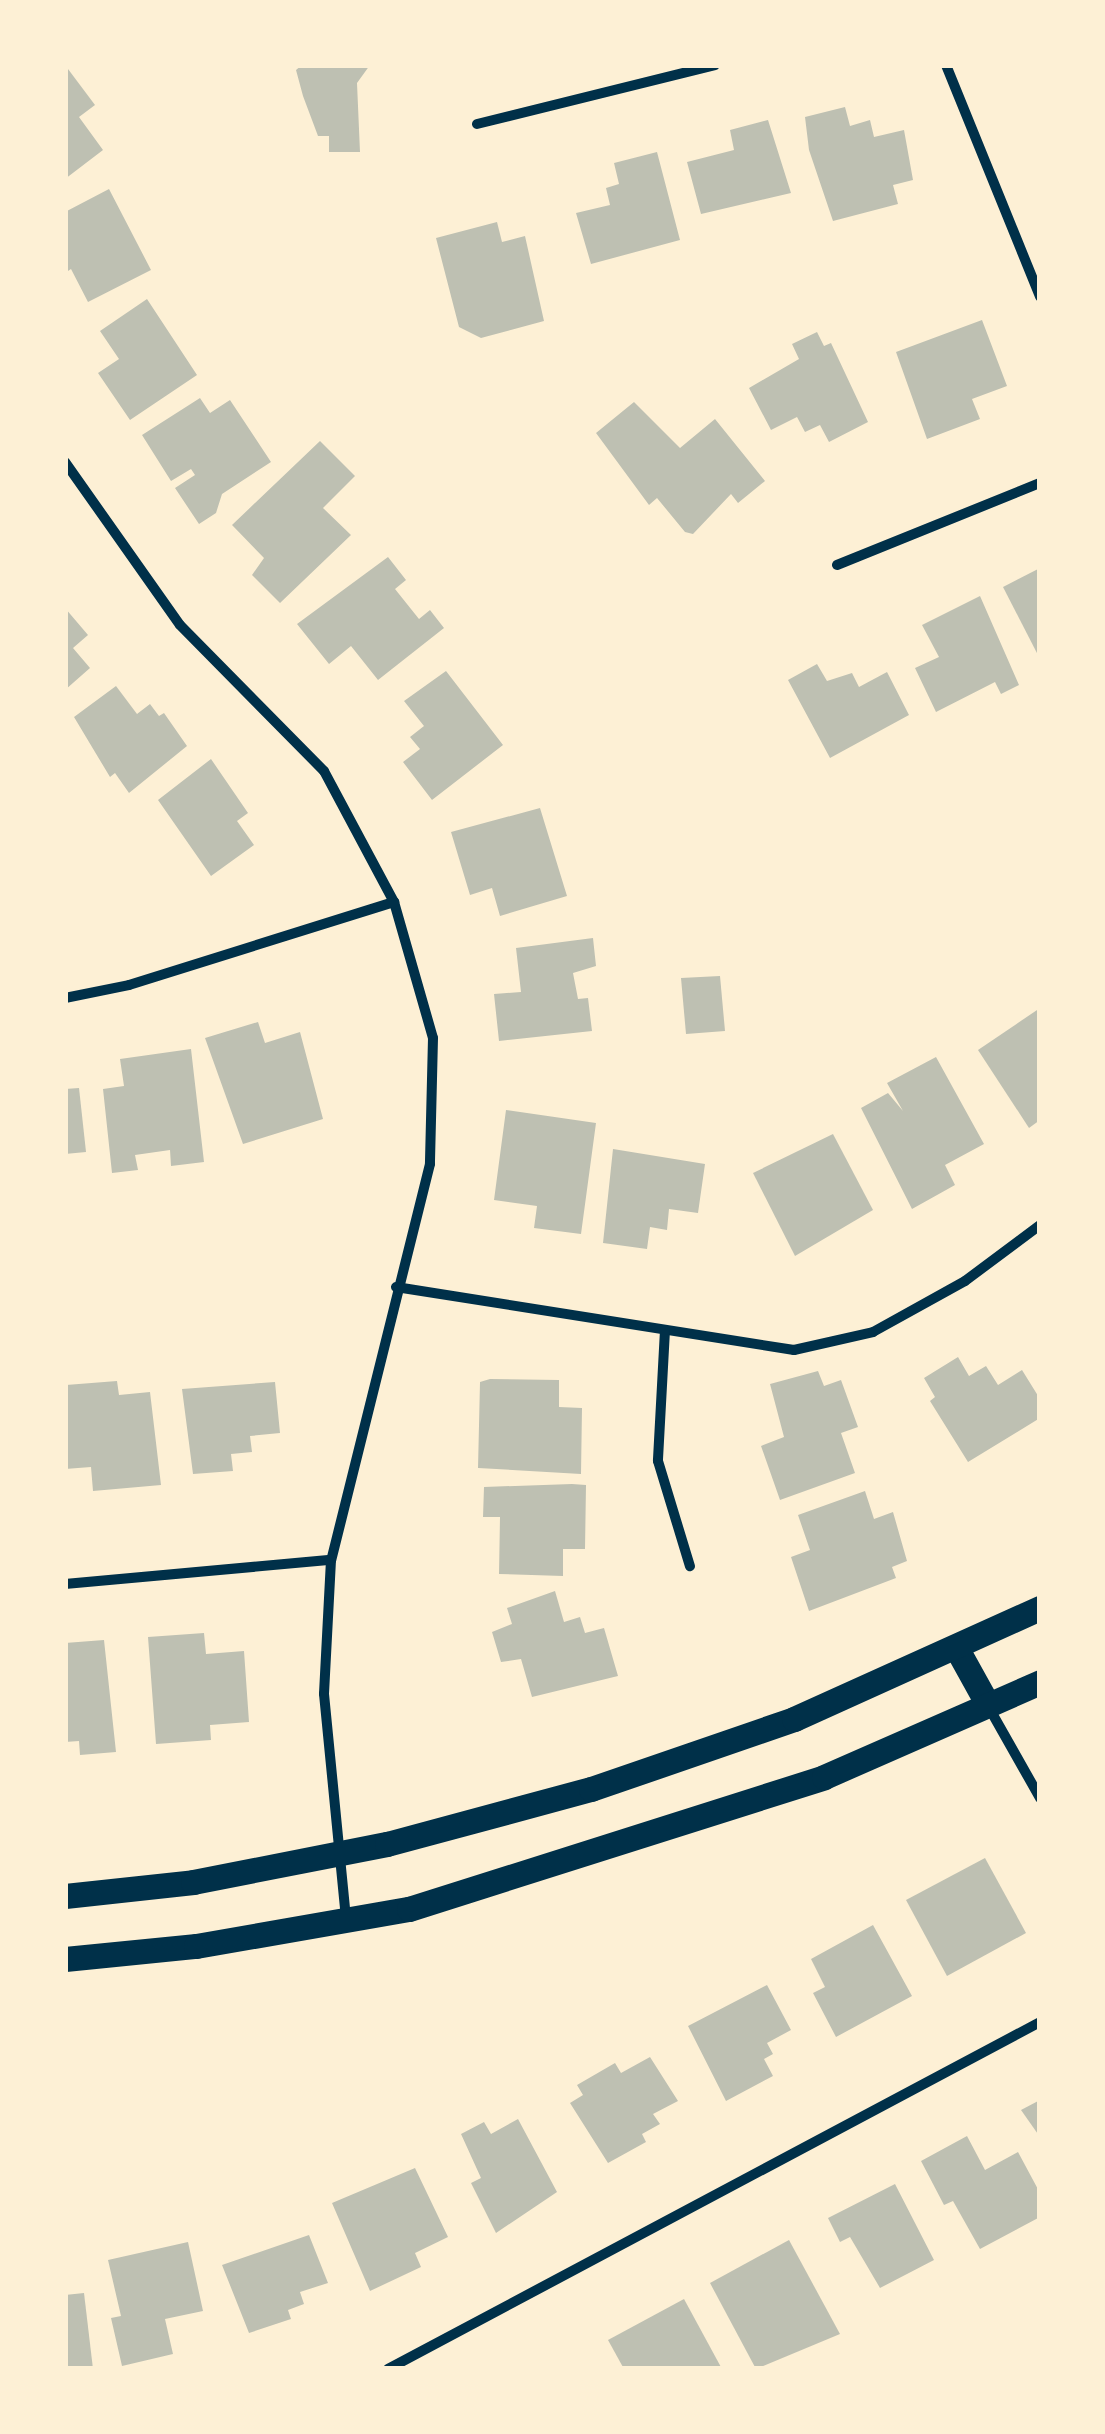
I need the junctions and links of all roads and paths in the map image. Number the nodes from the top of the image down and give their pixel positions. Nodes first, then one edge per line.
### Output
1 (715, 65) edge
2 (946, 65) edge
3 (477, 124) dead end
4 (1040, 297) edge
5 (65, 462) edge
6 (1040, 483) edge
7 (837, 565) dead end
8 (394, 902) junction
9 (65, 998) edge
10 (1040, 1224) edge
11 (396, 1286) junction
12 (665, 1330) junction
13 (331, 1560) junction
14 (690, 1566) dead end
15 (65, 1584) edge
16 (1040, 1608) edge
17 (956, 1648) junction
18 (1040, 1682) edge
19 (988, 1706) junction
20 (1040, 1798) edge
21 (337, 1854) junction
22 (65, 1896) edge
23 (346, 1920) junction
24 (65, 1959) edge
25 (1040, 2022) edge
26 (388, 2369) edge

1 - 3 street
2 - 4 street
5 - 8 street
6 - 7 street
8 - 9 street
8 - 11 street
10 - 12 street
11 - 12 street
11 - 13 street
12 - 14 street
13 - 15 street
13 - 21 street
16 - 17 main road
17 - 19 main road
17 - 21 main road
18 - 19 main road
19 - 20 street
19 - 23 main road
21 - 22 main road
21 - 23 street
23 - 24 main road
25 - 26 street

